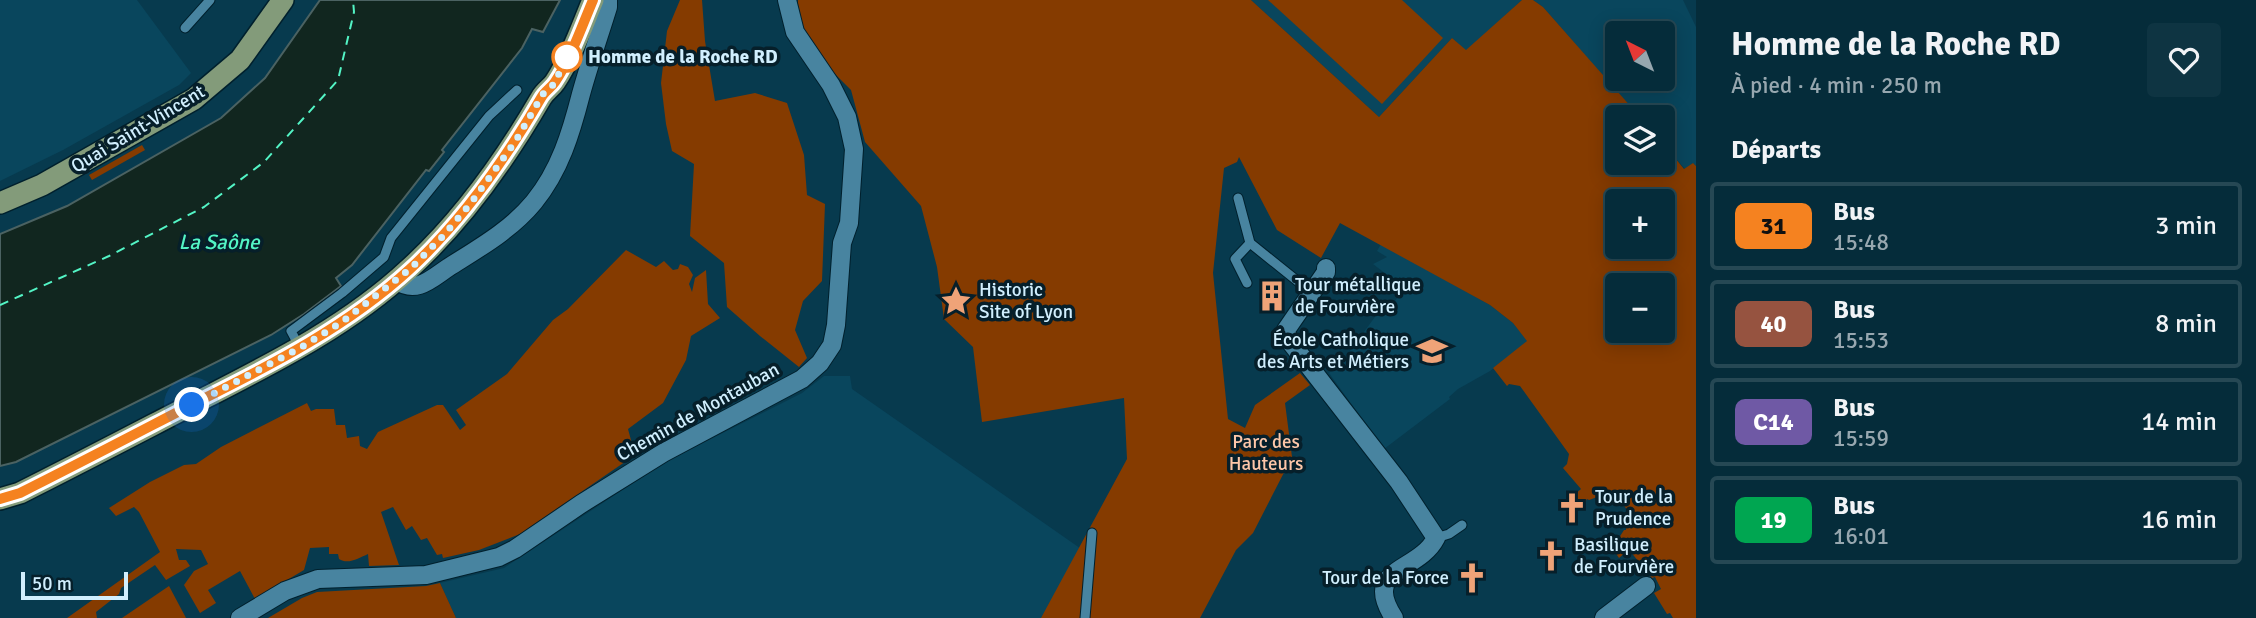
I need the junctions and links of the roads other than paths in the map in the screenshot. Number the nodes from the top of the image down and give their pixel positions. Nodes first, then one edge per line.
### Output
1 (210, 0) edge
2 (593, 0) edge
3 (608, 0) edge
4 (787, 0) edge
5 (274, 4) edge
6 (184, 28) dead end
7 (517, 90) dead end
8 (1238, 198) dead end
9 (0, 203) edge
10 (1250, 243) junction
11 (1325, 268) dead end
12 (397, 281) junction
13 (1248, 283) dead end
14 (1311, 292) junction
15 (300, 348) junction
16 (0, 499) edge
17 (1462, 525) dead end
18 (1092, 533) dead end
19 (1433, 543) junction
20 (1646, 586) dead end
21 (240, 618) edge
22 (1085, 618) edge
23 (1394, 618) edge
24 (1604, 618) edge

1 - 6 lane
2 - 12 main road
3 - 12 street
4 - 21 street, Chemin de Montauban
5 - 9 main road, Quai Saint-Vincent
7 - 15 lane
8 - 10 lane
10 - 13 lane
10 - 14 lane
11 - 14 street
12 - 15 main road
14 - 19 street
15 - 16 main road
17 - 19 lane
18 - 22 lane
19 - 23 street
20 - 24 street

